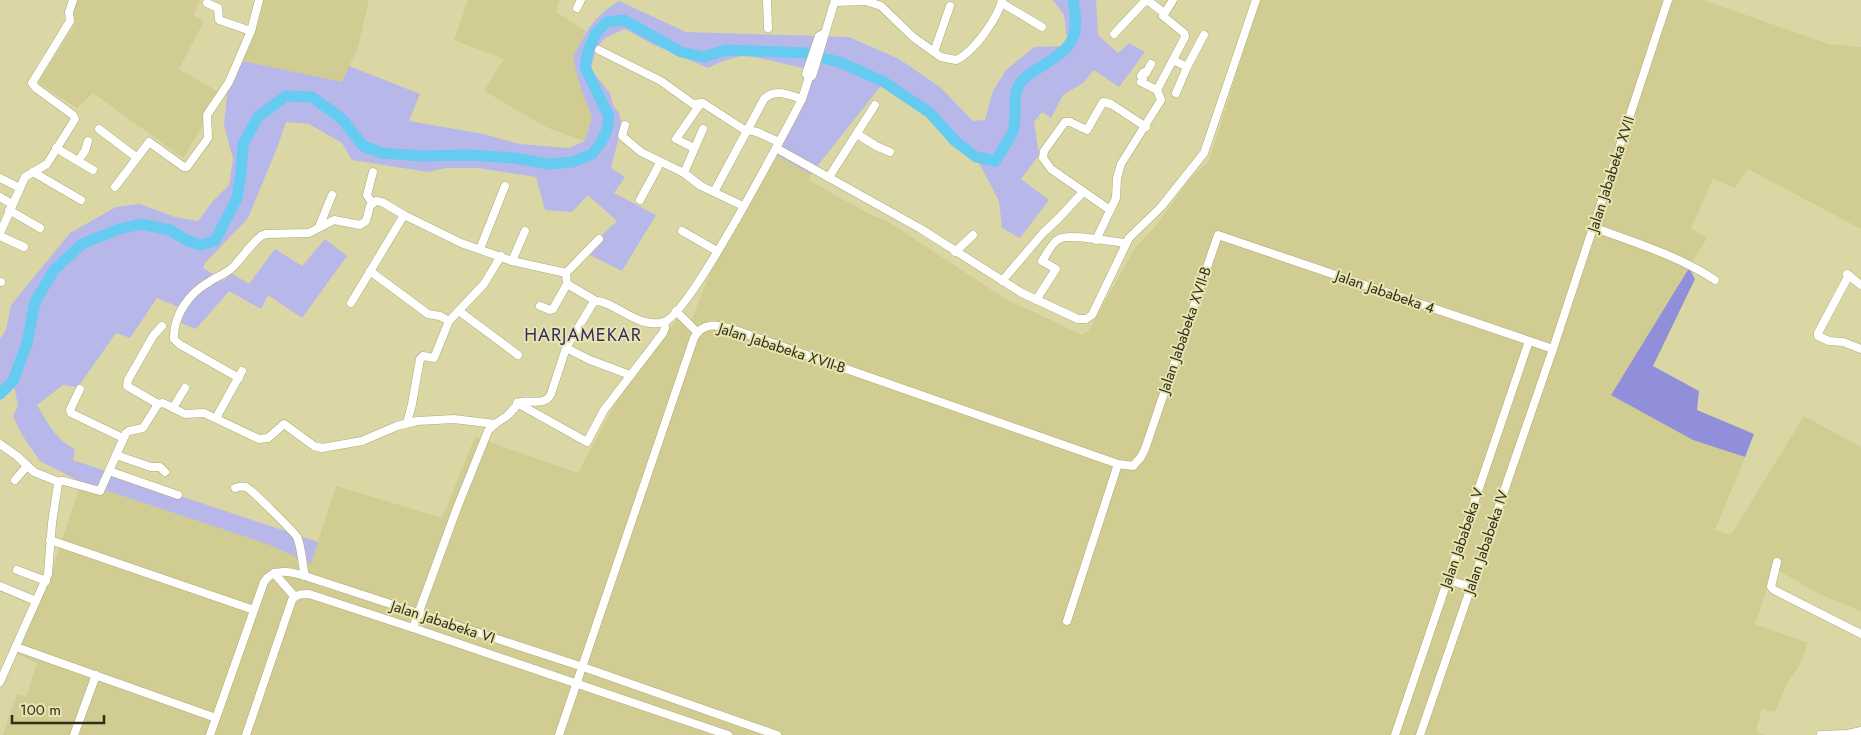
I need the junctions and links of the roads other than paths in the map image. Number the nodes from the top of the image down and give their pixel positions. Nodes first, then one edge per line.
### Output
1 (73, 0) edge
2 (259, 0) edge
3 (581, 0) edge
4 (767, 0) edge
5 (1145, 0) edge
6 (1173, 0) edge
7 (1256, 0) edge
8 (1668, 0) edge
9 (835, 1) edge
10 (1002, 2) edge
11 (208, 3) dead end
12 (950, 6) dead end
13 (577, 8) dead end
14 (1164, 13) junction
15 (1042, 27) dead end
16 (768, 28) dead end
17 (251, 31) junction
18 (1114, 34) dead end
19 (1204, 35) dead end
20 (599, 50) dead end
21 (934, 52) junction
22 (1173, 60) junction
23 (1150, 64) dead end
24 (1187, 67) junction
25 (1157, 90) junction
26 (1176, 93) dead end
27 (802, 99) junction
28 (701, 103) junction
29 (874, 105) dead end
30 (626, 125) dead end
31 (1146, 127) junction
32 (99, 129) dead end
33 (703, 129) dead end
34 (748, 130) junction
35 (856, 134) junction
36 (88, 141) dead end
37 (777, 145) junction
38 (56, 148) junction
39 (694, 148) junction
40 (890, 152) dead end
41 (136, 157) junction
42 (78, 161) junction
43 (660, 163) junction
44 (93, 170) dead end
45 (33, 172) junction
46 (373, 172) dead end
47 (684, 173) junction
48 (829, 177) junction
49 (0, 178) edge
50 (505, 186) dead end
51 (114, 187) dead end
52 (20, 188) junction
53 (714, 192) junction
54 (1083, 192) junction
55 (332, 195) dead end
56 (0, 197) edge
57 (81, 200) dead end
58 (640, 200) dead end
59 (372, 203) junction
60 (743, 206) junction
61 (11, 207) junction
62 (1110, 210) junction
63 (404, 215) junction
64 (319, 227) junction
65 (1593, 227) junction
66 (40, 228) dead end
67 (525, 231) dead end
68 (682, 231) dead end
69 (0, 234) edge
70 (973, 235) dead end
71 (1218, 235) joint
72 (599, 239) dead end
73 (1096, 240) junction
74 (1126, 243) junction
75 (24, 247) dead end
76 (480, 249) junction
77 (717, 251) junction
78 (955, 252) junction
79 (501, 256) junction
80 (512, 261) junction
81 (370, 271) junction
82 (566, 273) junction
83 (1715, 280) dead end
84 (1002, 281) junction
85 (567, 284) junction
86 (1861, 286) edge
87 (1036, 300) junction
88 (596, 301) junction
89 (351, 303) dead end
90 (540, 306) dead end
91 (459, 311) junction
92 (676, 311) junction
93 (449, 321) junction
94 (664, 322) junction
95 (162, 326) dead end
96 (697, 332) junction
97 (1529, 341) junction
98 (566, 348) junction
99 (1553, 349) junction
100 (1861, 349) edge
101 (518, 355) dead end
102 (630, 375) junction
103 (185, 388) dead end
104 (80, 389) dead end
105 (158, 404) junction
106 (517, 404) junction
107 (173, 408) junction
108 (216, 418) junction
109 (407, 423) junction
110 (495, 424) junction
111 (123, 438) junction
112 (0, 444) edge
113 (116, 454) junction
114 (1118, 464) junction
115 (27, 466) junction
116 (109, 472) junction
117 (165, 472) dead end
118 (15, 480) dead end
119 (59, 482) junction
120 (235, 488) dead end
121 (178, 495) dead end
122 (50, 540) junction
123 (1777, 562) dead end
124 (17, 570) dead end
125 (274, 573) junction
126 (304, 576) junction
127 (1448, 580) junction
128 (46, 581) junction
129 (0, 586) edge
130 (1471, 587) junction
131 (294, 596) junction
132 (36, 601) junction
133 (254, 610) junction
134 (418, 614) junction
135 (1067, 620) dead end
136 (413, 628) junction
137 (1861, 634) edge
138 (16, 647) junction
139 (582, 667) junction
140 (96, 675) junction
141 (0, 682) edge
142 (577, 684) junction
143 (216, 718) junction
144 (1861, 731) edge
145 (74, 735) edge
146 (210, 735) edge
147 (246, 735) edge
148 (559, 735) edge
149 (728, 735) edge
150 (777, 735) edge
151 (1396, 735) edge
152 (1420, 735) edge
153 (1821, 735) edge

1 - 38 street
2 - 17 street
3 - 13 street
4 - 16 street
5 - 14 street
5 - 18 street
6 - 14 street
7 - 74 street
8 - 65 street, Jalan Jababeka XVII
9 - 21 street
9 - 27 street
10 - 15 street
10 - 21 street
11 - 17 street
12 - 21 street
14 - 22 street
17 - 41 street
19 - 24 street
20 - 28 street
22 - 24 street
22 - 25 street
23 - 25 street
24 - 26 street
25 - 31 street
27 - 34 street
27 - 37 street
28 - 34 street
28 - 39 street
29 - 35 street
30 - 43 street
31 - 54 street
31 - 62 street
32 - 41 street
33 - 39 street
34 - 37 street
34 - 53 street
35 - 40 street
35 - 48 street
36 - 42 street
37 - 48 street
37 - 60 street
38 - 42 street
38 - 45 street
39 - 47 street
41 - 51 street
42 - 44 street
43 - 47 street
43 - 58 street
45 - 52 street
45 - 57 street
46 - 59 street
47 - 53 street
48 - 78 street
49 - 52 street
50 - 76 street
52 - 61 street
53 - 60 street
54 - 62 street
54 - 84 street
55 - 64 street
56 - 61 street
59 - 63 street
59 - 64 street
60 - 77 street
61 - 66 street
61 - 69 street
62 - 73 street
63 - 76 street
63 - 81 street
64 - 108 street
65 - 83 street
65 - 99 street, Jalan Jababeka XVII
67 - 80 street
68 - 77 street
69 - 75 street
70 - 78 street
71 - 97 street, Jalan Jababeka 4
71 - 114 street, Jalan Jababeka XVII-B
72 - 82 street
73 - 74 street
73 - 87 street
74 - 87 street
76 - 79 street
77 - 92 street
78 - 84 street
79 - 80 street
79 - 91 street
80 - 82 street
81 - 89 street
81 - 93 street
82 - 85 street
84 - 87 street
85 - 88 street
85 - 90 street
86 - 100 street
88 - 94 street
88 - 98 street
91 - 93 street
91 - 101 street
92 - 94 street
92 - 96 street
93 - 109 street
94 - 102 street
95 - 105 street
96 - 114 street, Jalan Jababeka XVII-B
96 - 139 street, Jalan Jababeka XVII-B
97 - 99 street, Jalan Jababeka 4
97 - 127 street, Jalan Jababeka V
98 - 102 street
98 - 106 street
99 - 130 street, Jalan Jababeka IV
102 - 106 street
103 - 107 street
104 - 111 street
105 - 107 street
105 - 111 street
106 - 110 street
107 - 108 street
108 - 109 street
109 - 110 street
110 - 134 street
111 - 113 street
112 - 115 street
113 - 116 street
113 - 117 street
114 - 135 street
115 - 118 street
115 - 119 street
116 - 119 street
116 - 121 street
119 - 122 street
120 - 126 street
122 - 128 street
122 - 133 street
123 - 137 street
124 - 128 street
125 - 126 street, Jalan Jababeka VI
125 - 131 street
125 - 133 street
126 - 134 street, Jalan Jababeka VI
127 - 130 street
127 - 151 street, Jalan Jababeka V
128 - 132 street
129 - 132 street
130 - 152 street, Jalan Jababeka IV
131 - 136 street, Jalan Jababeka VI
131 - 147 street
132 - 138 street
133 - 143 street
134 - 136 street
134 - 139 street, Jalan Jababeka VI
136 - 142 street, Jalan Jababeka VI
138 - 140 street
138 - 141 street
139 - 142 street, Jalan Jababeka XVII-B
139 - 150 street, Jalan Jababeka VI
140 - 143 street
140 - 145 street
142 - 148 street, Jalan Jababeka XVII-B
142 - 149 street, Jalan Jababeka VI
143 - 146 street
144 - 153 street

